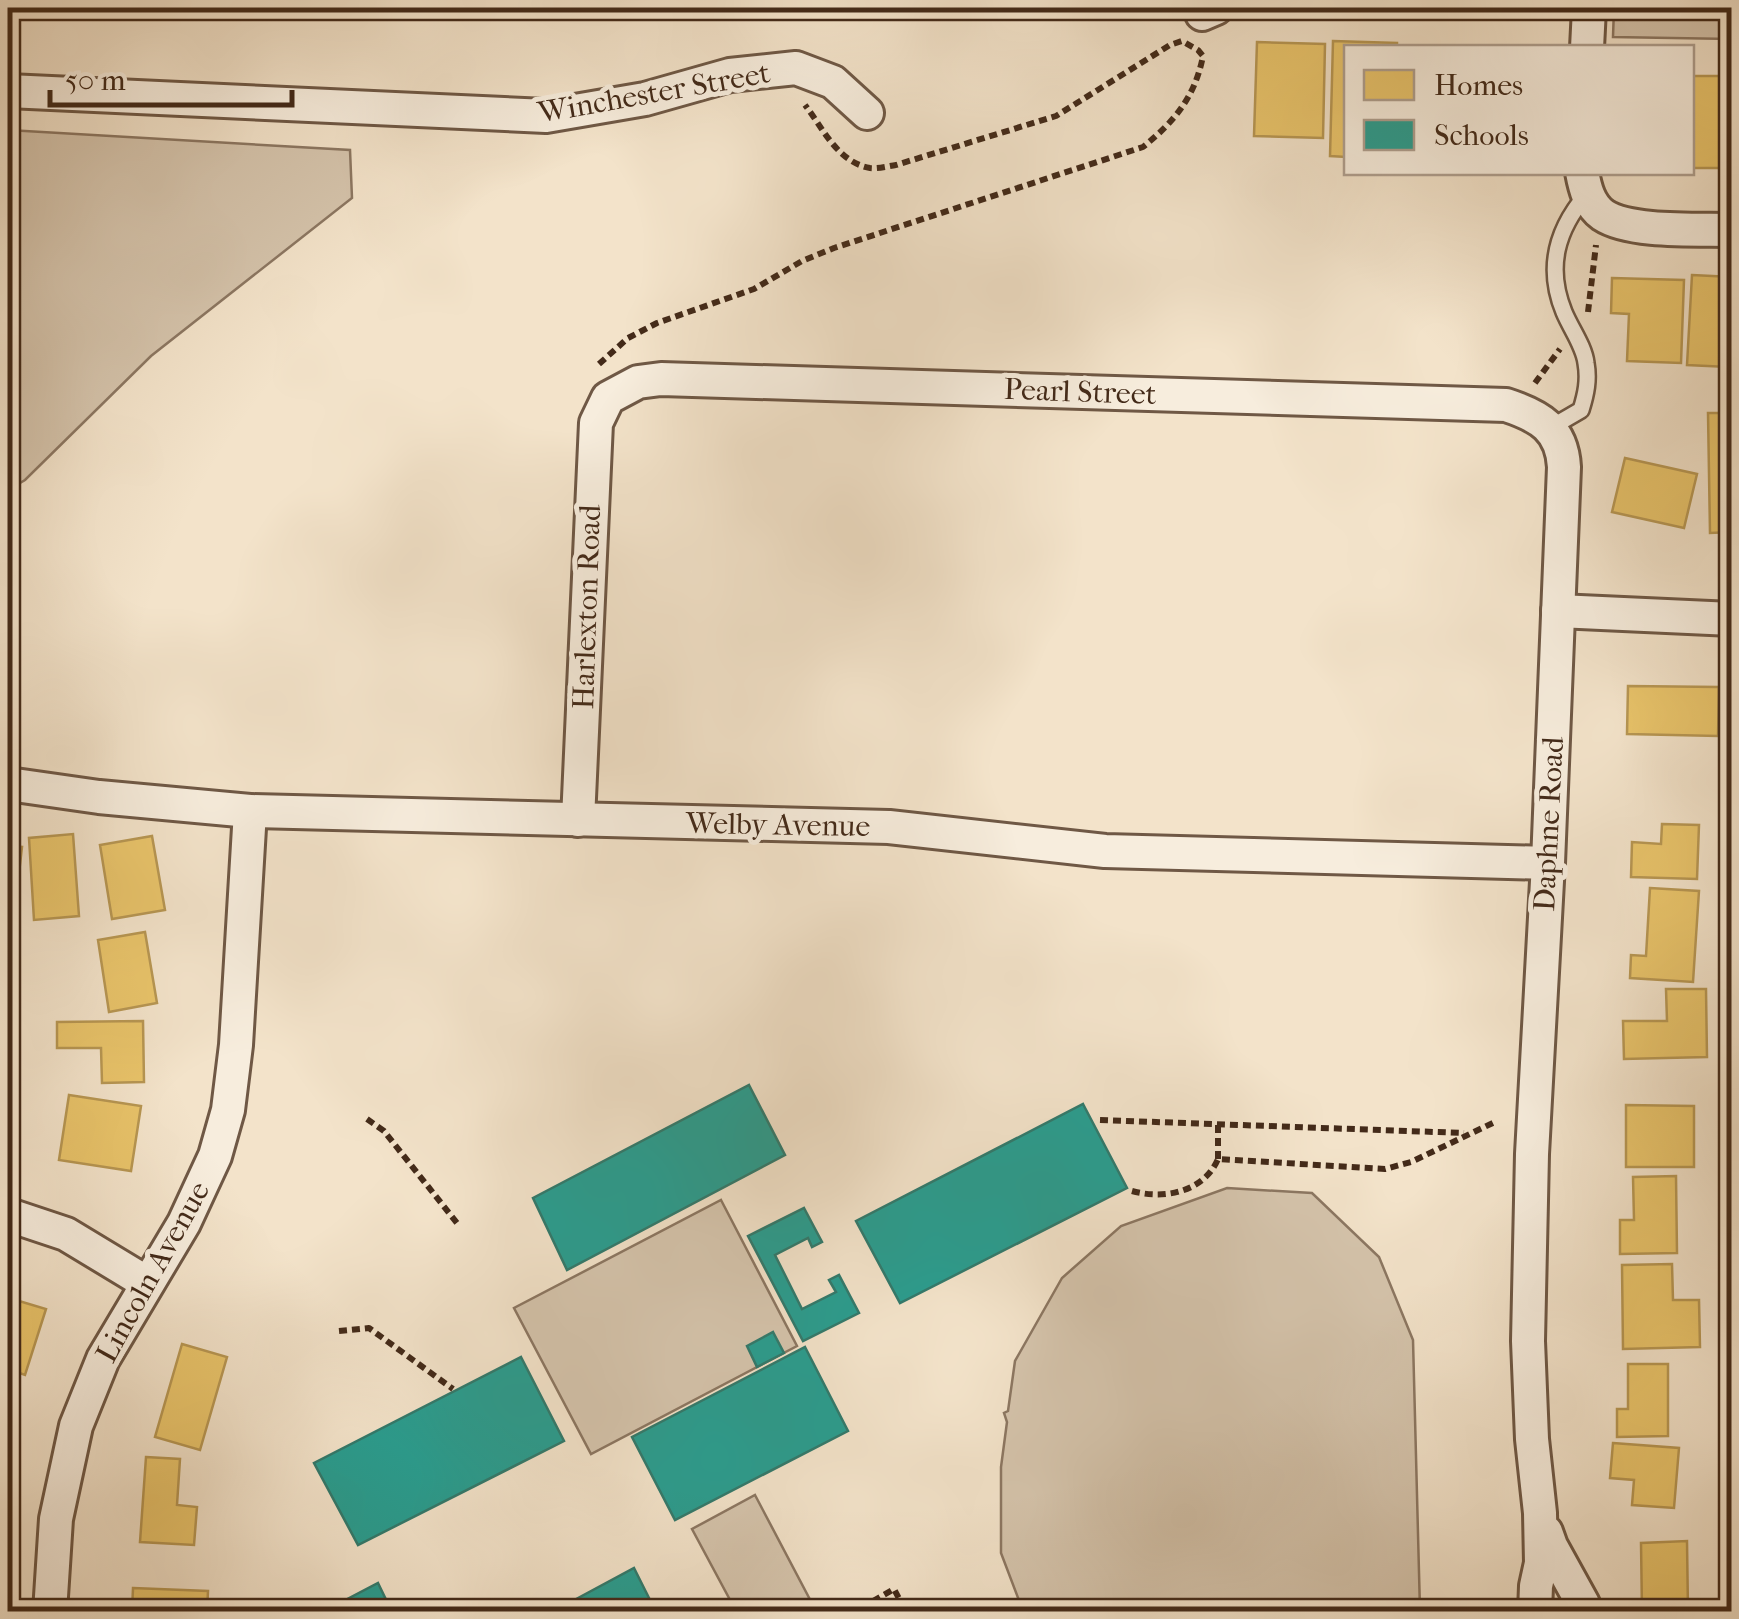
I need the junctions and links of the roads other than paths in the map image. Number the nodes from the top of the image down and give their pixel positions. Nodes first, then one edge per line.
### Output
1 (1589, 8) edge
2 (1587, 45) edge
3 (8, 92) edge
4 (867, 113) dead end
5 (1584, 183) edge
6 (1732, 230) edge
7 (601, 384) joint
8 (1550, 428) junction
9 (1558, 611) junction
10 (1732, 619) edge
11 (8, 784) edge
12 (250, 811) junction
13 (578, 820) junction
14 (1548, 863) junction
15 (8, 1217) edge
16 (148, 1282) junction
17 (1540, 1513) junction
18 (50, 1612) edge
19 (1535, 1612) edge
20 (1584, 1612) edge

1 - 2 street
3 - 4 street, Winchester Street
5 - 6 street
5 - 8 lane
7 - 8 street, Pearl Street
7 - 13 street, Harlexton Road
8 - 9 street, Daphne Road
9 - 10 street
9 - 14 street, Daphne Road
11 - 12 street, Welby Avenue
12 - 13 street, Welby Avenue
12 - 16 street, Lincoln Avenue
13 - 14 street, Welby Avenue
14 - 17 street, Daphne Road
15 - 16 street
16 - 18 street, Lincoln Avenue
17 - 19 street, Daphne Road
17 - 20 street, Daphne Road

